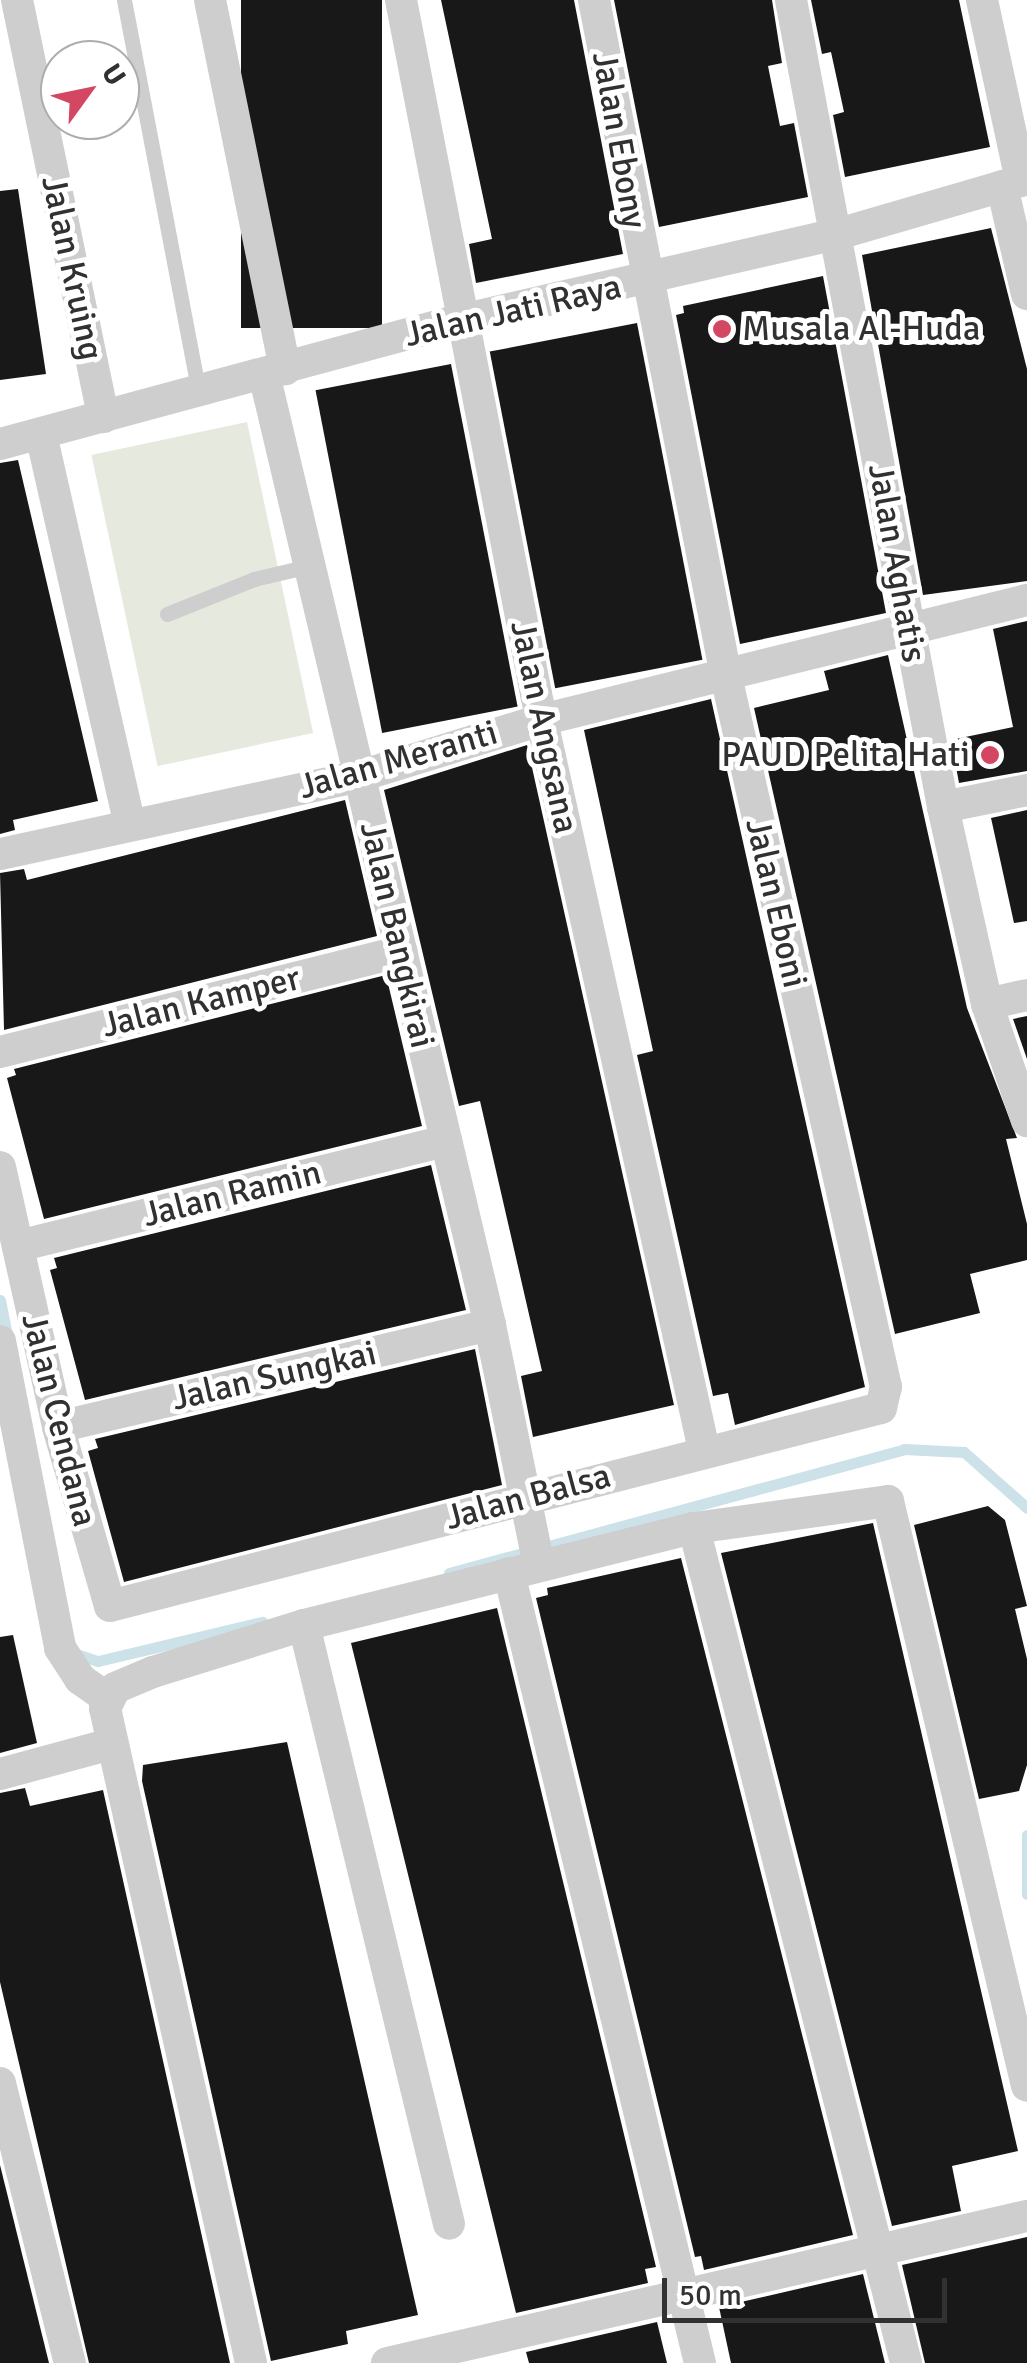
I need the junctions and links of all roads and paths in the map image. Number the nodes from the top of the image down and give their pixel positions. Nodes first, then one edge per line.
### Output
1 (17, 0) edge
2 (124, 0) edge
3 (210, 0) edge
4 (401, 0) edge
5 (594, 0) edge
6 (790, 0) edge
7 (982, 0) edge
8 (1017, 182) edge
9 (838, 234) junction
10 (644, 280) junction
11 (1027, 294) edge
12 (461, 320) junction
13 (274, 371) junction
14 (199, 392) junction
15 (102, 418) junction
16 (41, 434) junction
17 (0, 444) edge
18 (309, 566) junction
19 (1027, 600) edge
20 (167, 614) dead end
21 (907, 628) junction
22 (726, 676) junction
23 (541, 720) junction
24 (360, 776) junction
25 (1027, 790) edge
26 (943, 807) junction
27 (130, 825) junction
28 (0, 854) edge
29 (401, 952) junction
30 (1027, 995) edge
31 (987, 1004) junction
32 (0, 1052) edge
33 (1027, 1121) edge
34 (446, 1142) junction
35 (0, 1167) edge
36 (18, 1246) junction
37 (490, 1325) junction
38 (0, 1341) edge
39 (876, 1349) joint
40 (58, 1427) junction
41 (704, 1450) junction
42 (529, 1503) junction
43 (694, 1528) junction
44 (529, 1564) junction
45 (116, 1607) joint
46 (304, 1625) junction
47 (106, 1696) junction
48 (111, 1744) junction
49 (0, 1774) edge
50 (0, 2083) edge
51 (1027, 2086) edge
52 (1027, 2216) edge
53 (449, 2224) dead end
54 (880, 2254) junction
55 (684, 2298) junction
56 (485, 2353) edge
57 (70, 2363) edge
58 (251, 2363) edge
59 (387, 2363) edge
60 (700, 2363) edge
61 (906, 2363) edge

1 - 15 street, Jalan Kruing
2 - 14 lane
3 - 13 street, Jalan Bangkirai
4 - 12 street, Jalan Angsana
5 - 10 street, Jalan Ebony
6 - 9 street, Jalan Aghatis
7 - 8 street
8 - 9 street, Jalan Jati Raya
8 - 11 street
9 - 10 street, Jalan Jati Raya
9 - 21 street, Jalan Aghatis
10 - 12 street, Jalan Jati Raya
10 - 22 street, Jalan Eboni
12 - 13 street, Jalan Jati Raya
12 - 23 street, Jalan Angsana
13 - 14 street, Jalan Jati Raya
13 - 18 street, Jalan Bangkirai
14 - 15 street, Jalan Jati Raya
15 - 16 street, Jalan Jati Raya
16 - 17 street, Jalan Jati Raya
16 - 27 street
18 - 20 lane
18 - 24 street, Jalan Bangkirai
19 - 21 street, Jalan Meranti
21 - 22 street, Jalan Meranti
21 - 26 street, Jalan Aghatis
22 - 23 street, Jalan Meranti
22 - 39 street, Jalan Eboni
23 - 24 street, Jalan Meranti
23 - 41 street, Jalan Angsana
24 - 27 street, Jalan Meranti
24 - 29 street, Jalan Bangkirai
25 - 26 street
26 - 31 street, Jalan Aghatis
27 - 28 street, Jalan Meranti
29 - 32 street, Jalan Kamper
29 - 34 street, Jalan Bangkirai
30 - 31 street
31 - 33 street, Jalan Aghatis
34 - 36 street, Jalan Ramin
34 - 37 street, Jalan Bangkirai
35 - 36 street, Jalan Cendana
36 - 40 street, Jalan Cendana
37 - 40 street, Jalan Sungkai
37 - 42 street, Jalan Bangkirai
38 - 47 street
39 - 41 street, Jalan Balsa
40 - 45 street, Jalan Cendana
41 - 42 street, Jalan Balsa
42 - 44 street, Jalan Bangkirai
42 - 45 street, Jalan Balsa
43 - 44 street
43 - 51 street
43 - 54 street
44 - 46 street
44 - 55 street, Jalan Bangkirai
46 - 47 street
46 - 53 street
47 - 48 street
48 - 49 street
48 - 58 street
50 - 57 street
52 - 54 street
54 - 55 street
54 - 61 street
55 - 56 street
55 - 60 street, Jalan Bangkirai
56 - 59 street

